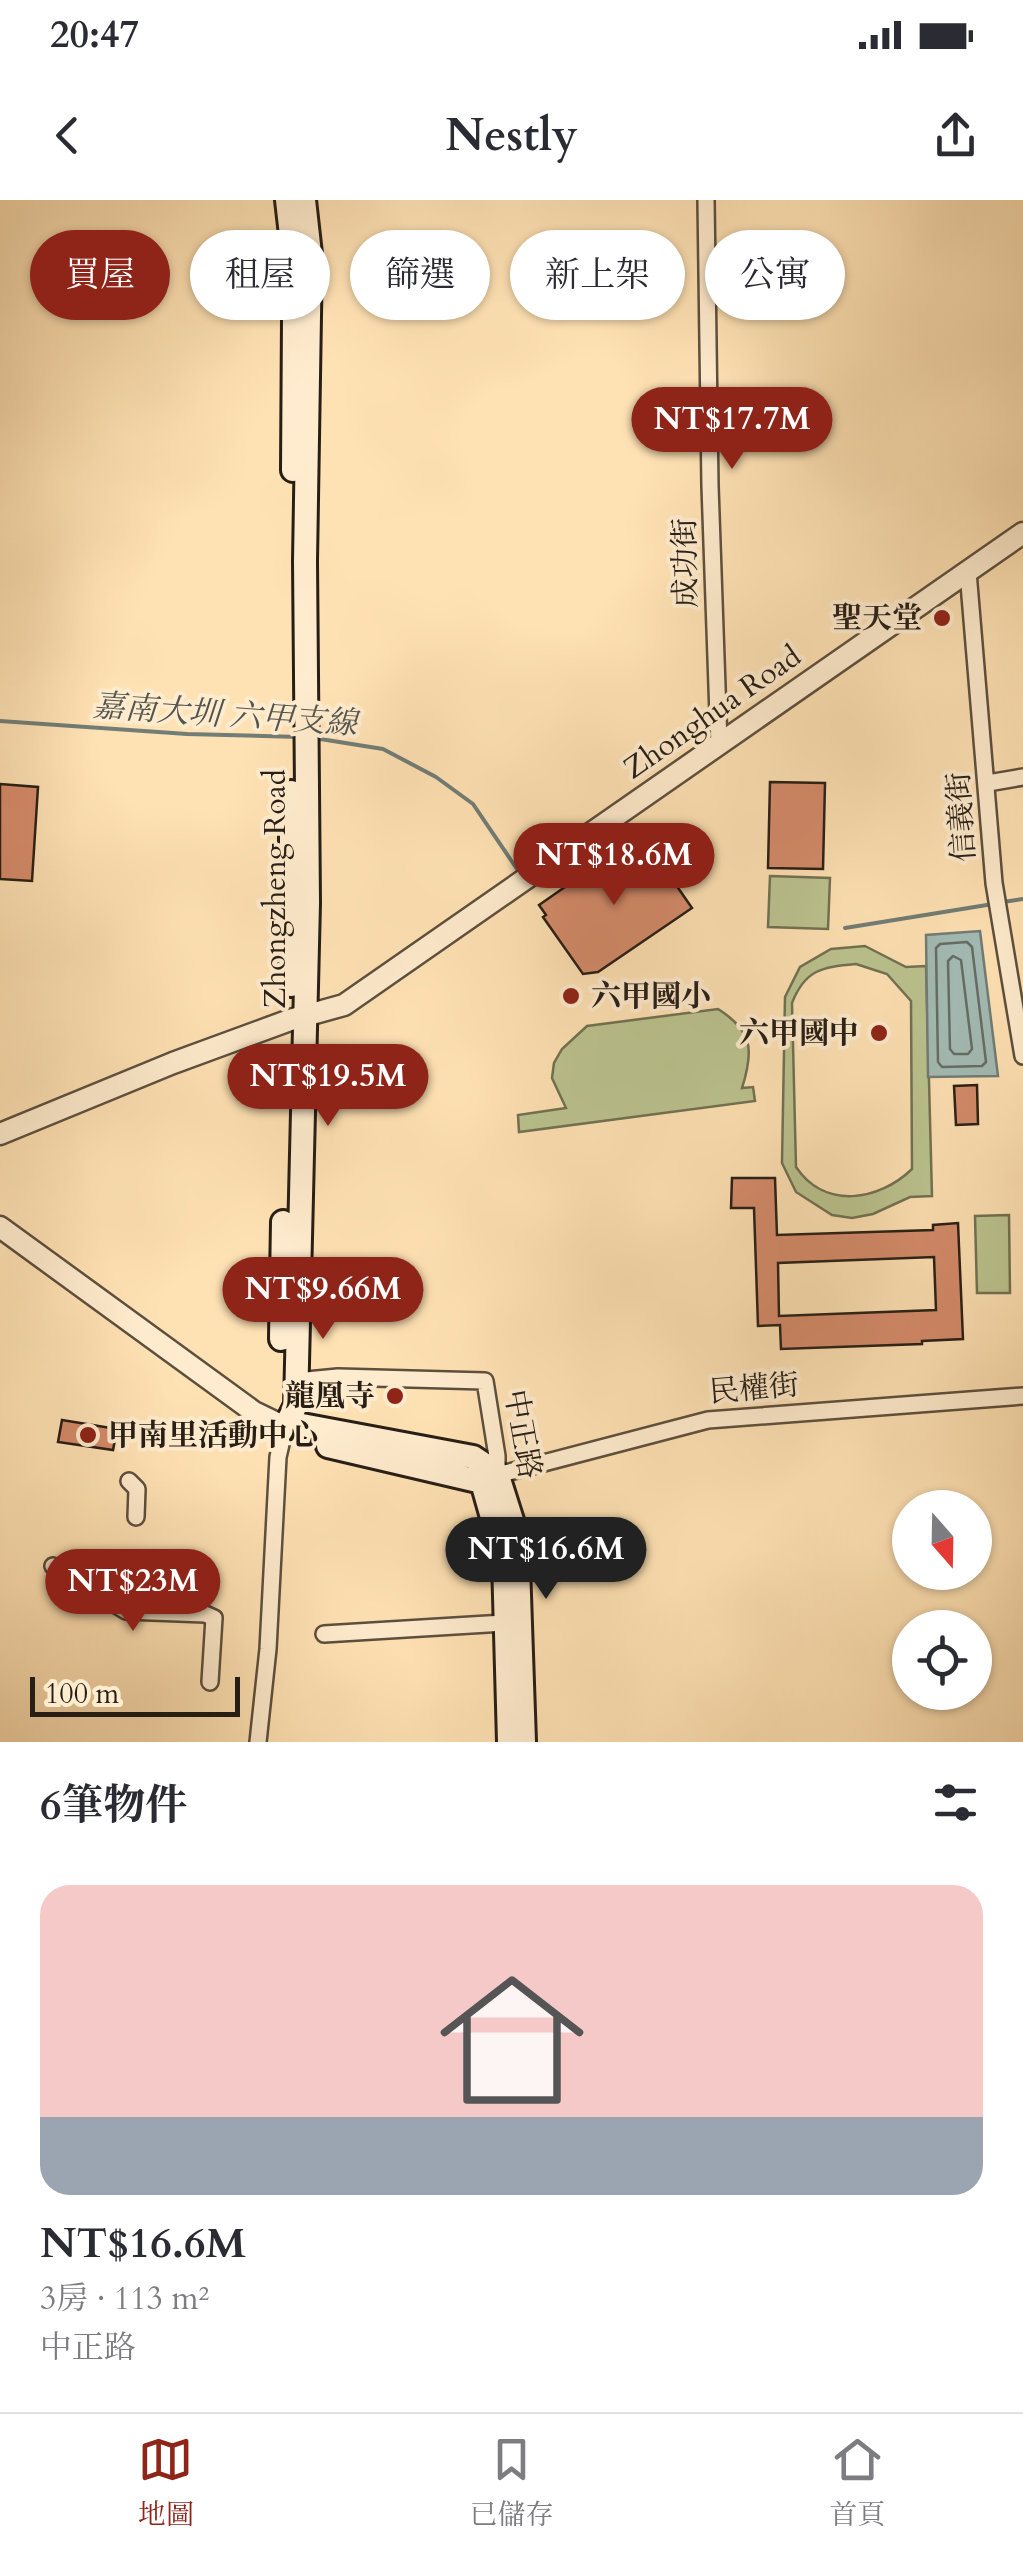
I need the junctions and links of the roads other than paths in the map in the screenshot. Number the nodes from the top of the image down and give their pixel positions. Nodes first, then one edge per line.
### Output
1 (287, 200) edge
2 (304, 200) edge
3 (706, 200) edge
4 (1023, 532) edge
5 (968, 572) junction
6 (719, 744) junction
7 (1023, 776) edge
8 (988, 783) junction
9 (297, 1018) junction
10 (1023, 1056) edge
11 (0, 1134) edge
12 (0, 1227) edge
13 (296, 1381) junction
14 (1023, 1396) edge
15 (286, 1428) junction
16 (489, 1477) junction
17 (129, 1482) dead end
18 (136, 1517) dead end
19 (53, 1566) dead end
20 (504, 1624) junction
21 (324, 1634) dead end
22 (210, 1682) dead end
23 (258, 1742) edge
24 (509, 1742) edge
25 (524, 1742) edge

1 - 9 main road, Zhongzheng Road
2 - 9 main road, Zhongzheng Road
3 - 6 street, 成功街
4 - 5 street, Zhonghua Road
5 - 6 street, Zhonghua Road
5 - 8 street, 信義街
6 - 9 street, Zhonghua Road
7 - 8 street
8 - 10 street, 信義街
9 - 11 street, Zhonghua Road
9 - 13 main road, Zhongzheng Road
9 - 15 main road, Zhongzheng Road
12 - 15 street
13 - 15 main road, Zhongzheng Road
13 - 16 street, 中正路
14 - 16 street, 民權街
15 - 16 main road, 民權街
15 - 23 street
16 - 20 main road, 中正路
16 - 25 main road, 中正路
17 - 18 street
19 - 22 street
20 - 21 street
20 - 24 main road, 中正路

